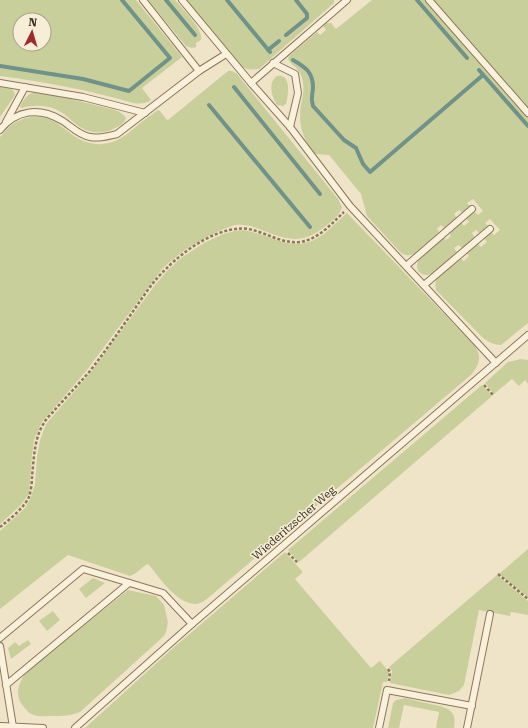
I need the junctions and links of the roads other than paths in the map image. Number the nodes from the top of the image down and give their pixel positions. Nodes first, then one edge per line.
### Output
1 (143, 0) edge
2 (182, 0) edge
3 (346, 0) edge
4 (429, 0) edge
5 (226, 54) junction
6 (273, 63) junction
7 (199, 71) junction
8 (0, 83) edge
9 (250, 83) junction
10 (24, 87) junction
11 (145, 113) junction
12 (528, 113) edge
13 (5, 124) junction
14 (290, 127) junction
15 (0, 130) edge
16 (472, 209) dead end
17 (490, 229) dead end
18 (406, 266) junction
19 (424, 285) junction
20 (528, 336) edge
21 (496, 363) junction
22 (129, 583) junction
23 (490, 614) dead end
24 (192, 624) junction
25 (0, 638) edge
26 (0, 646) edge
27 (6, 685) junction
28 (472, 706) junction
29 (0, 727) edge
30 (13, 727) junction
31 (43, 728) edge
32 (75, 728) edge
33 (379, 728) edge
34 (467, 728) edge

1 - 7 lane
2 - 5 lane
3 - 6 lane
4 - 12 lane
5 - 7 lane
5 - 9 lane
6 - 9 lane
6 - 14 lane
7 - 11 lane
8 - 10 lane
9 - 14 lane
10 - 11 lane
10 - 13 lane
11 - 13 lane
13 - 15 lane
14 - 18 lane
16 - 18 lane
17 - 19 lane
18 - 19 lane
19 - 21 lane
20 - 21 lane, Wiederitzscher Weg
21 - 24 lane, Wiederitzscher Weg
22 - 24 lane
22 - 25 lane
22 - 27 lane
23 - 28 lane
24 - 32 lane, Wiederitzscher Weg
26 - 27 lane
27 - 30 lane
28 - 33 lane
28 - 34 lane
29 - 30 lane
30 - 31 lane

